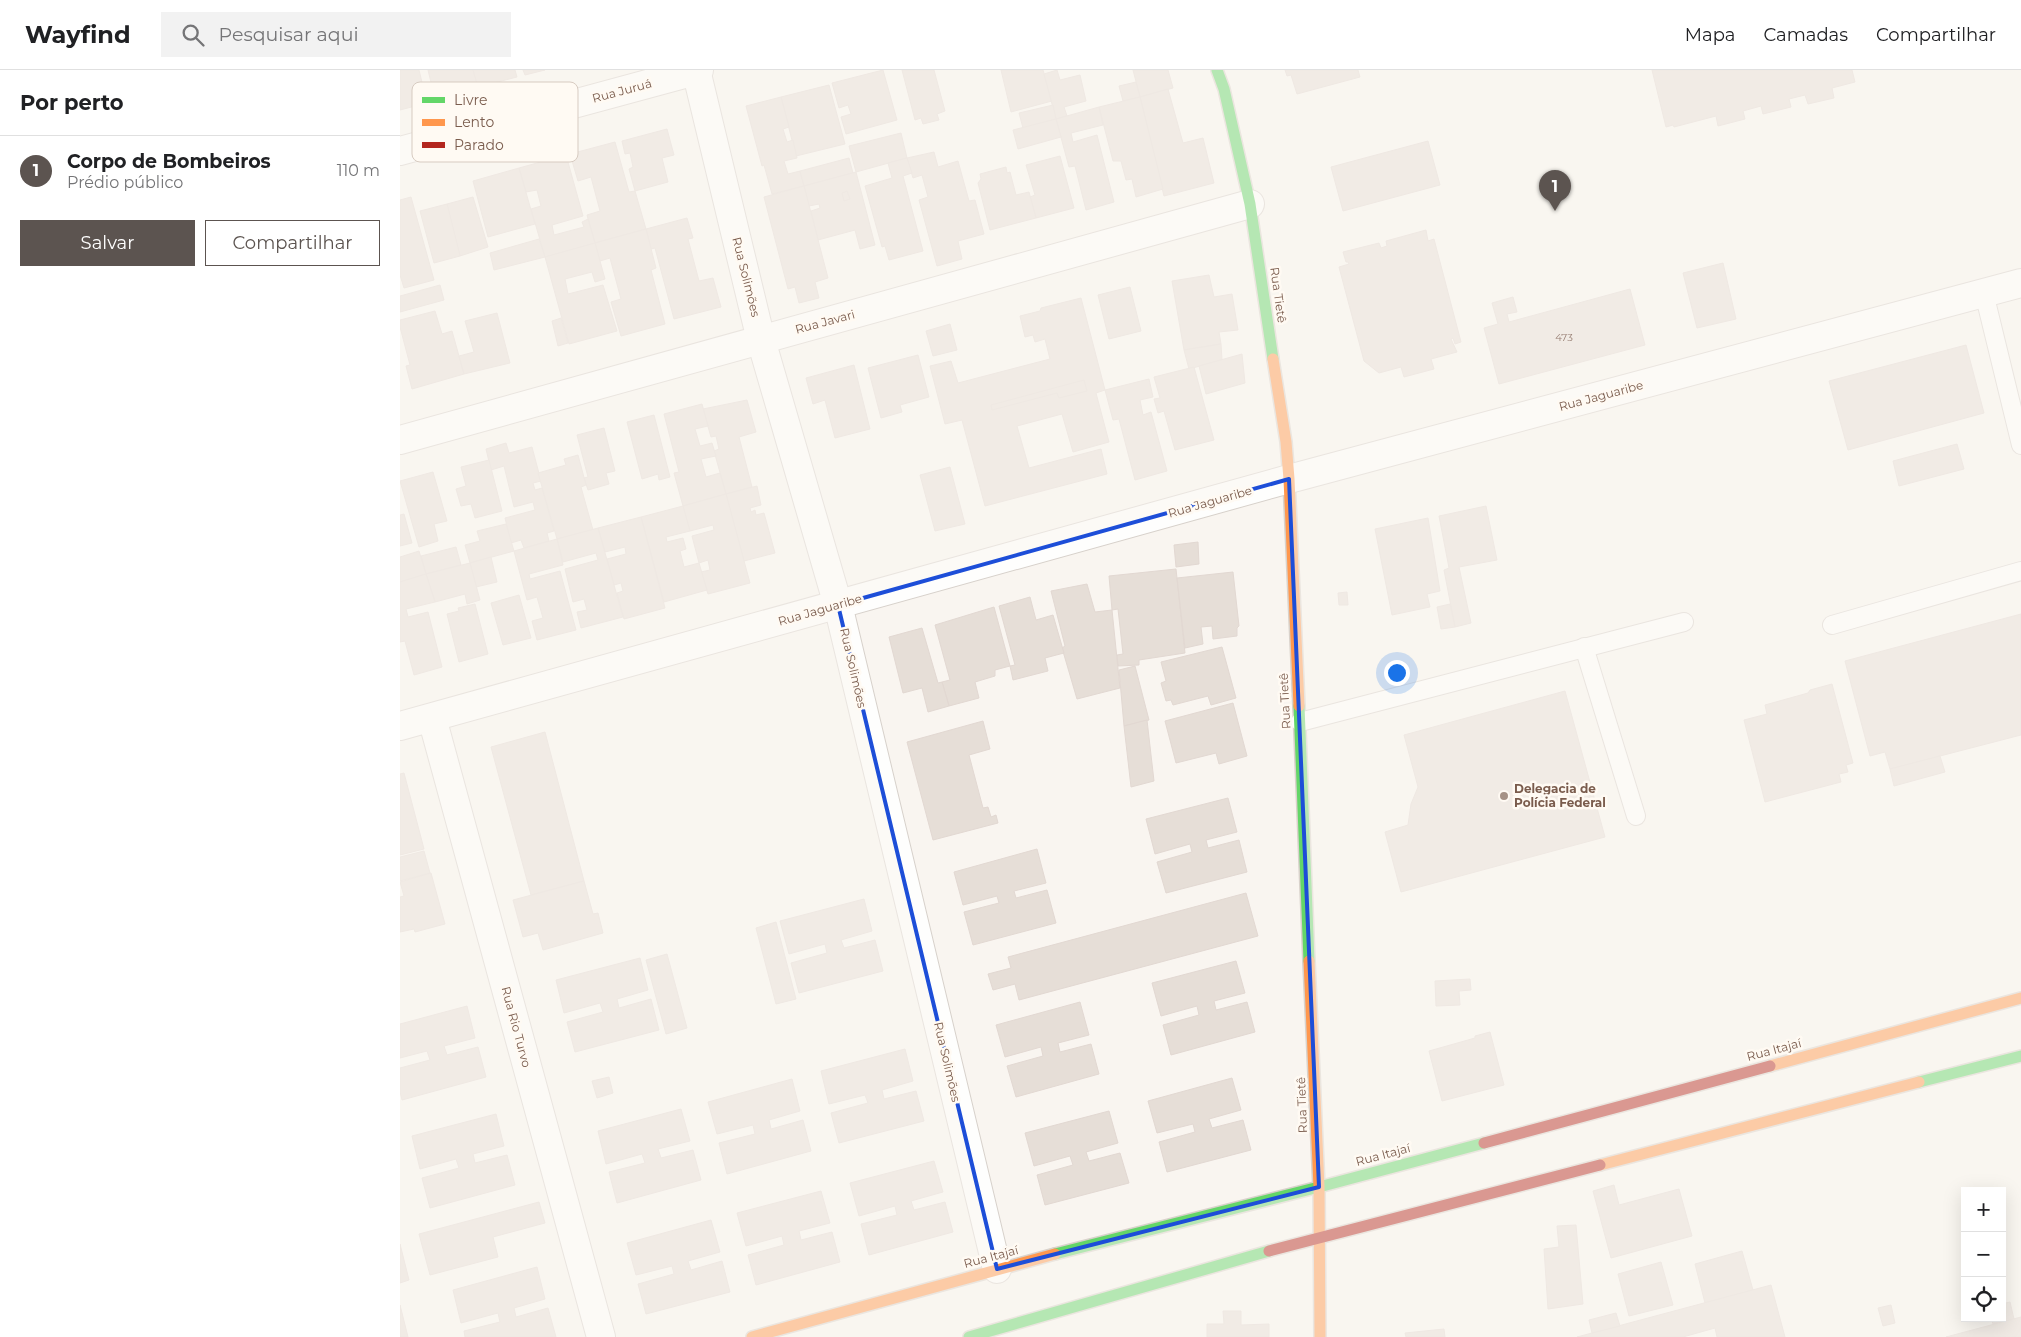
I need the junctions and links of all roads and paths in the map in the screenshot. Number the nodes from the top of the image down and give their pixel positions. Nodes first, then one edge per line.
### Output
1 (697, 70) edge
2 (1217, 70) edge
3 (578, 102) edge
4 (1250, 204) junction
5 (2021, 283) edge
6 (1984, 293) junction
7 (761, 340) junction
8 (400, 440) edge
9 (2021, 445) edge
10 (1289, 480) junction
11 (2021, 571) edge
12 (838, 605) junction
13 (1684, 622) dead end
14 (1832, 625) dead end
15 (1584, 647) junction
16 (432, 718) junction
17 (1300, 722) junction
18 (400, 726) edge
19 (1636, 816) dead end
20 (2021, 998) edge
21 (2021, 1056) edge
22 (1319, 1187) junction
23 (1319, 1237) junction
24 (997, 1269) junction
25 (601, 1337) edge
26 (752, 1337) edge
27 (969, 1337) edge
28 (1320, 1337) edge

1 - 3 street, Rua Juruá
1 - 7 street, Rua Solimões
2 - 4 street, Rua Tietê
4 - 7 street, Rua Javari
4 - 10 street, Rua Tietê
5 - 6 street, Rua Jaguaribe
6 - 9 lane
6 - 10 street, Rua Jaguaribe
7 - 8 street, Rua Javari
7 - 12 street, Rua Solimões
10 - 12 street, Rua Jaguaribe
10 - 17 street, Rua Tietê
11 - 14 lane
12 - 16 street, Rua Jaguaribe
12 - 24 street, Rua Solimões
13 - 15 lane
15 - 17 lane
15 - 19 lane
16 - 18 street, Rua Jaguaribe
16 - 25 street, Rua Rio Turvo
17 - 22 street, Rua Tietê
20 - 22 street, Rua Itajaí
21 - 23 street
22 - 23 street, Rua Tietê
22 - 24 street, Rua Itajaí
23 - 27 street
23 - 28 street, Rua Tietê
24 - 26 street, Rua Itajaí

